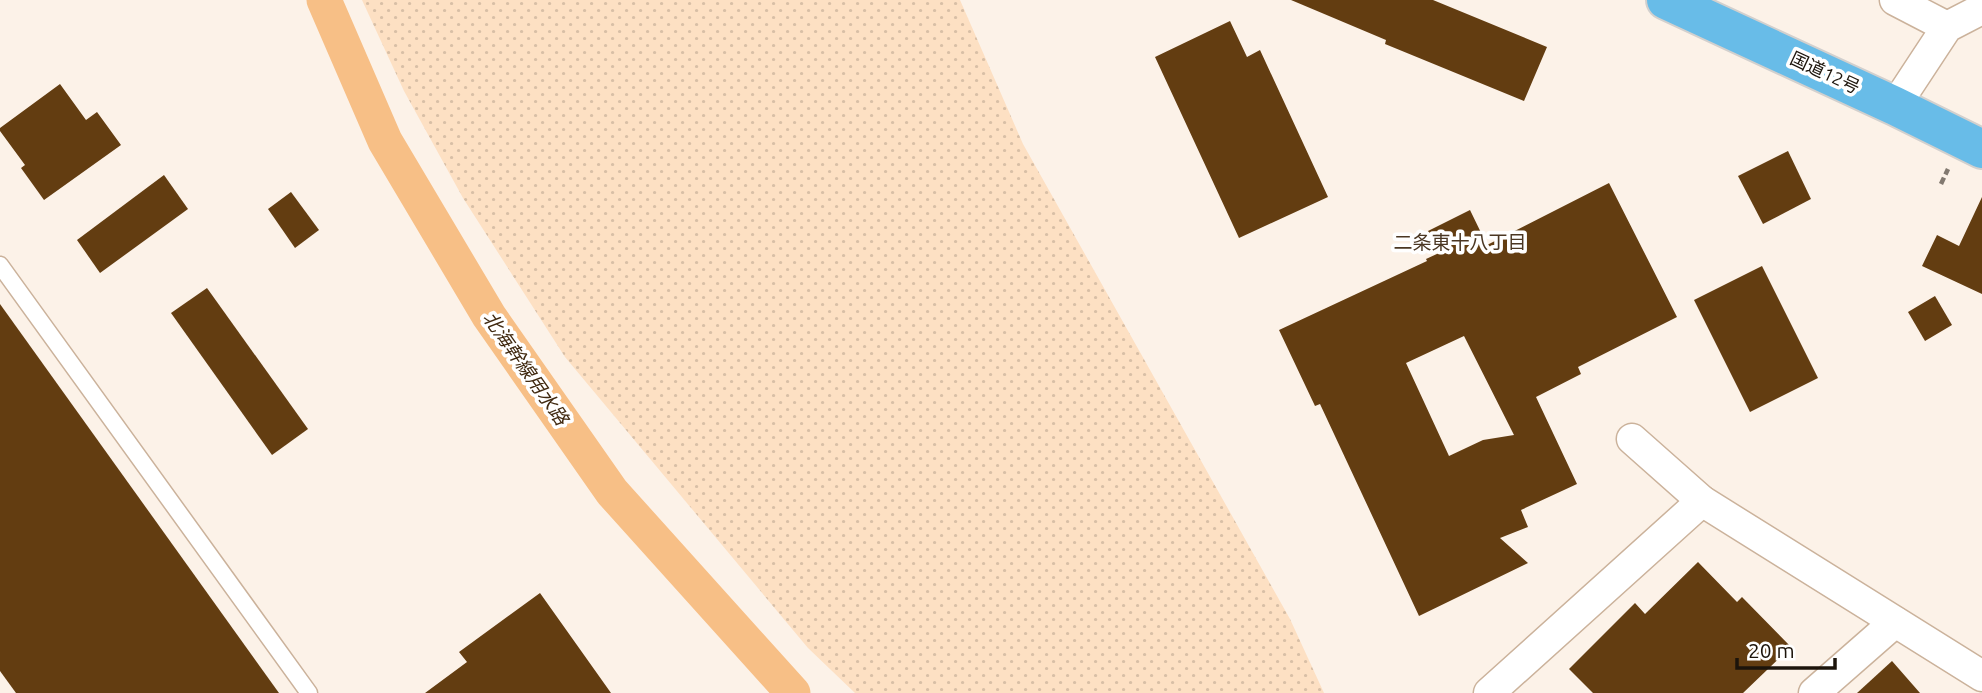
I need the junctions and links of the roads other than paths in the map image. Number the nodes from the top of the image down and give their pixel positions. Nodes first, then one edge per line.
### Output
1 (1666, 0) edge
2 (1895, 0) edge
3 (1982, 9) edge
4 (1947, 27) junction
5 (1895, 106) junction
6 (1982, 149) edge
7 (0, 265) edge
8 (1632, 439) dead end
9 (1702, 501) junction
10 (1895, 622) junction
11 (1982, 676) edge
12 (309, 693) edge
13 (1489, 693) edge
14 (1814, 693) edge

1 - 5 highway, 国道12号
2 - 4 street
3 - 4 street
4 - 5 street
5 - 6 highway, 国道12号
7 - 12 lane
8 - 9 street
9 - 10 street
9 - 13 street
10 - 11 street
10 - 14 street

